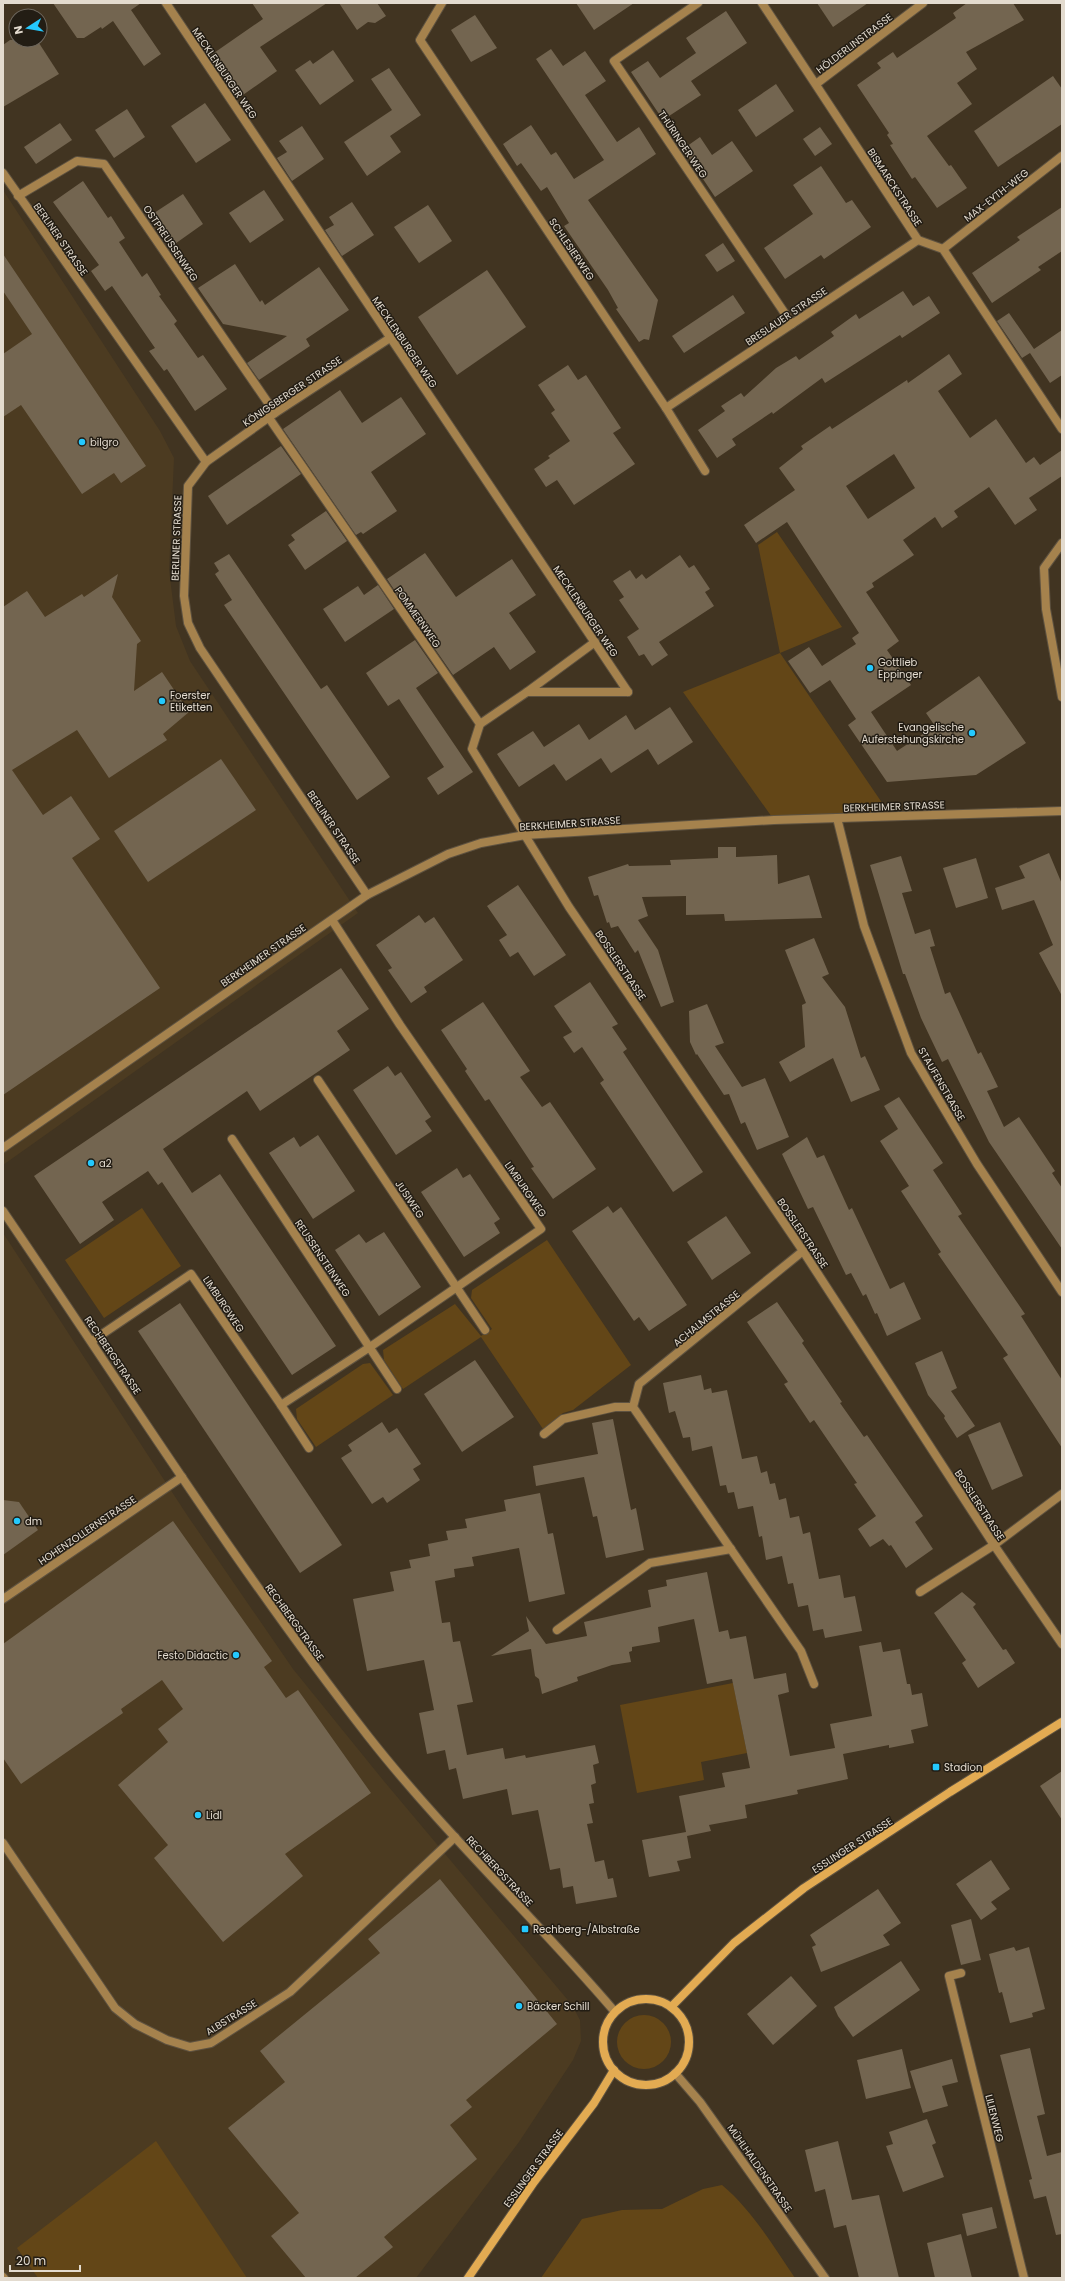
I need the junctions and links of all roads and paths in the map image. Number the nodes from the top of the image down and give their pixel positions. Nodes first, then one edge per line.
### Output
1 (166, 3) edge
2 (442, 3) edge
3 (698, 3) edge
4 (762, 3) edge
5 (923, 3) edge
6 (816, 84) junction
7 (1062, 156) edge
8 (3, 173) edge
9 (18, 196) junction
10 (918, 240) junction
11 (943, 249) junction
12 (792, 324) junction
13 (390, 338) junction
14 (666, 408) junction
15 (272, 415) junction
16 (1062, 429) edge
17 (206, 462) junction
18 (705, 471) dead end
19 (1062, 543) edge
20 (595, 642) junction
21 (527, 692) junction
22 (1062, 697) edge
23 (480, 724) junction
24 (1062, 811) edge
25 (837, 818) junction
26 (525, 835) junction
27 (367, 895) junction
28 (332, 920) junction
29 (318, 1080) dead end
30 (232, 1139) dead end
31 (3, 1148) edge
32 (3, 1211) edge
33 (803, 1251) junction
34 (458, 1287) junction
35 (1062, 1292) edge
36 (485, 1330) dead end
37 (92, 1341) junction
38 (370, 1347) junction
39 (397, 1389) dead end
40 (281, 1405) junction
41 (633, 1407) junction
42 (544, 1434) dead end
43 (309, 1448) dead end
44 (182, 1477) junction
45 (1062, 1494) edge
46 (994, 1545) junction
47 (731, 1549) junction
48 (920, 1592) dead end
49 (3, 1600) edge
50 (557, 1630) dead end
51 (1062, 1644) edge
52 (814, 1684) dead end
53 (1062, 1722) edge
54 (455, 1836) junction
55 (3, 1843) edge
56 (961, 1973) dead end
57 (671, 2007) junction
58 (615, 2012) junction
59 (614, 2070) junction
60 (675, 2073) junction
61 (468, 2278) edge
62 (825, 2278) edge
63 (1024, 2278) edge

1 - 13 street, MECKLENBURGER WEG
2 - 14 street, SCHLESIERWEG
3 - 12 street, THÜRINGER WEG
4 - 6 street, BISMARCKSTRASSE
5 - 6 street, HÖLDERLINSTRASSE
6 - 10 street, BISMARCKSTRASSE
7 - 11 street, MAX-EYTH-WEG
8 - 9 street, BERLINER STRASSE
9 - 15 street, OSTPREUSSENWEG
9 - 17 street, BERLINER STRASSE
10 - 11 street, BISMARCKSTRASSE
10 - 12 street, BRESLAUER STRASSE
11 - 16 street
12 - 14 street, BRESLAUER STRASSE
13 - 15 street, KÖNIGSBERGER STRASSE
13 - 20 street, MECKLENBURGER WEG
14 - 18 street, SCHLESIERWEG
15 - 17 street, KÖNIGSBERGER STRASSE
15 - 23 street, POMMERNWEG
17 - 27 street, BERLINER STRASSE
19 - 22 street
20 - 21 street
20 - 21 street, MECKLENBURGER WEG
21 - 23 street
23 - 26 street
24 - 25 street, BERKHEIMER STRASSE
25 - 26 street, BERKHEIMER STRASSE
25 - 35 street, STAUFENSTRASSE
26 - 27 street, BERKHEIMER STRASSE
26 - 33 street, BOSSLERSTRASSE
27 - 28 street, BERKHEIMER STRASSE
28 - 31 street, BERKHEIMER STRASSE
28 - 34 street, LIMBURGWEG
29 - 34 street, JUSIWEG
30 - 38 street, REUSSENSTEINWEG
32 - 37 street, RECHBERGSTRASSE
33 - 41 street, ACHALMSTRASSE
33 - 46 street, BOSSLERSTRASSE
34 - 36 street, JUSIWEG
34 - 38 street, LIMBURGWEG
37 - 40 street, LIMBURGWEG
37 - 44 street, RECHBERGSTRASSE
38 - 39 street, REUSSENSTEINWEG
38 - 40 street, LIMBURGWEG
40 - 43 street, LIMBURGWEG
41 - 42 street
41 - 47 street
44 - 49 street, HOHENZOLLERNSTRASSE
44 - 54 street, RECHBERGSTRASSE
45 - 46 street
46 - 48 street
46 - 51 street, BOSSLERSTRASSE
47 - 50 street
47 - 52 street
53 - 57 main road, ESSLINGER STRASSE
54 - 55 street, ALBSTRASSE
54 - 58 street, RECHBERGSTRASSE
56 - 63 street, LILIENWEG
57 - 58 main road
57 - 60 main road
58 - 59 main road
59 - 60 main road
59 - 61 main road, ESSLINGER STRASSE
60 - 62 street, MÜHLHALDENSTRASSE

